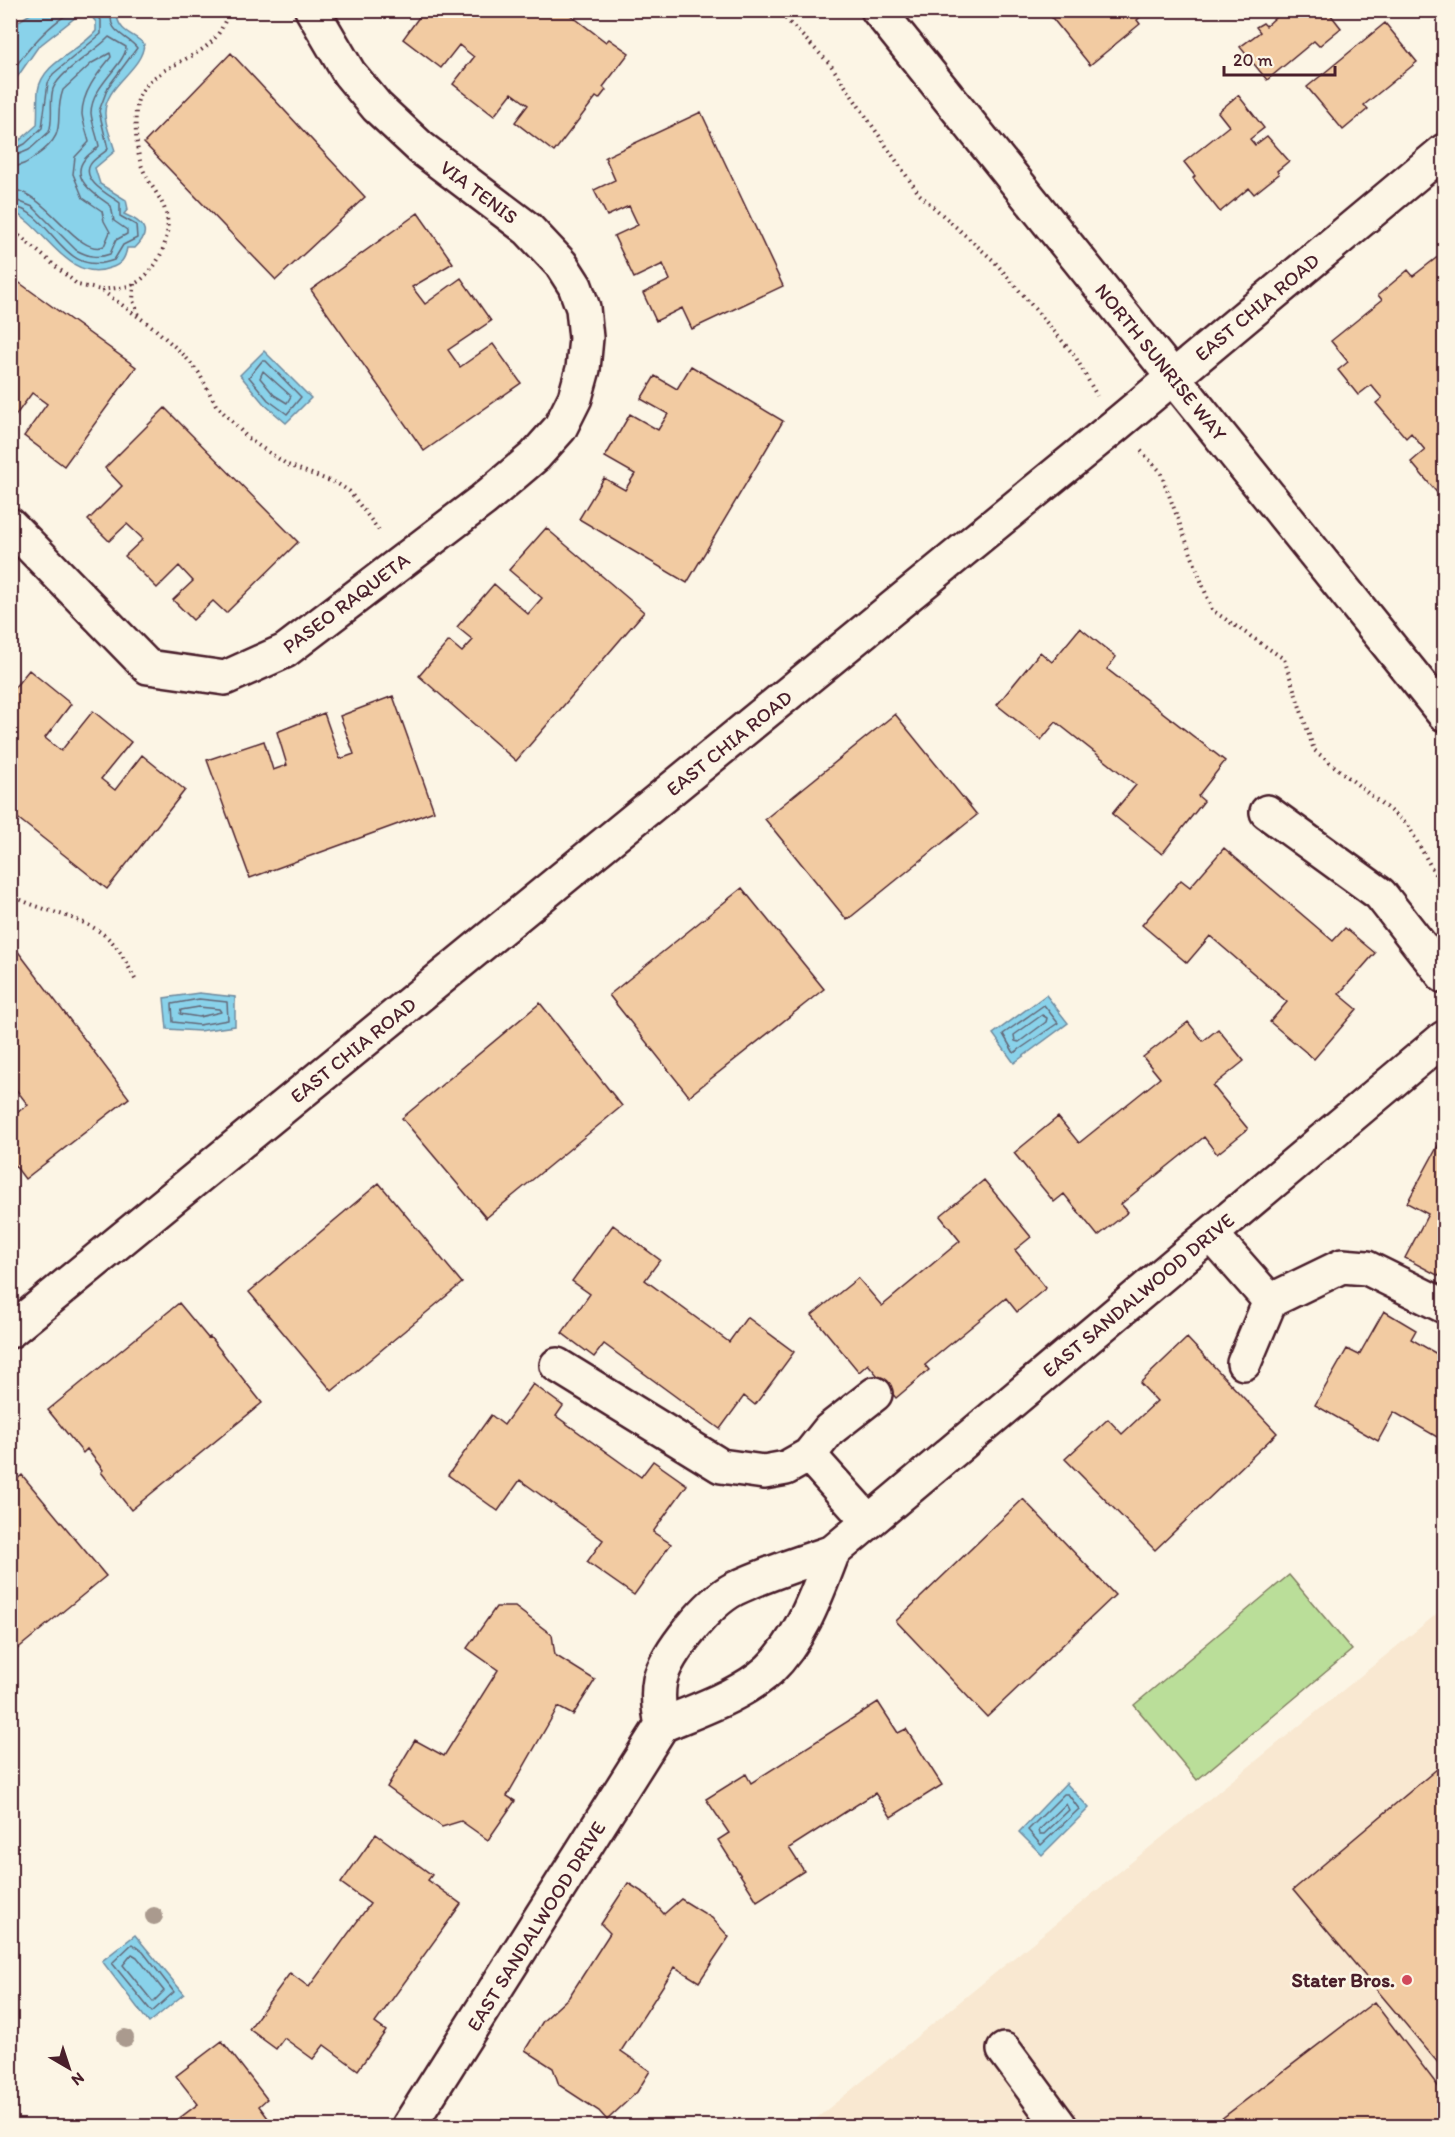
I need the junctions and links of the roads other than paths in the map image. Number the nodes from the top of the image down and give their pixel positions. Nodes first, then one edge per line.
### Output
1 (312, 10) edge
2 (890, 15) edge
3 (1444, 151) edge
4 (1173, 377) junction
5 (575, 398) joint
6 (10, 525) edge
7 (1444, 714) edge
8 (1267, 812) dead end
9 (1444, 976) edge
10 (1444, 1038) edge
11 (1211, 1234) junction
12 (1270, 1301) junction
13 (1444, 1306) edge
14 (10, 1331) edge
15 (1244, 1363) dead end
16 (556, 1365) dead end
17 (875, 1394) dead end
18 (810, 1455) junction
19 (869, 1522) junction
20 (833, 1552) junction
21 (662, 1725) junction
22 (1004, 2050) dead end
23 (409, 2127) edge
24 (1060, 2127) edge

1 - 5 street, VIA TENIS
2 - 4 street, NORTH SUNRISE WAY
3 - 4 street, EAST CHIA ROAD
4 - 7 street, NORTH SUNRISE WAY
4 - 14 street, EAST CHIA ROAD
5 - 6 street, PASEO RAQUETA
8 - 9 street
10 - 11 street, EAST SANDALWOOD DRIVE
11 - 12 street
11 - 19 street, EAST SANDALWOOD DRIVE
12 - 13 street
12 - 15 street
16 - 18 street
17 - 18 street
18 - 19 street
19 - 20 street, EAST SANDALWOOD DRIVE
20 - 21 street, EAST SANDALWOOD DRIVE
20 - 21 street, EAST SANDALWOOD DRIVE
21 - 23 street, EAST SANDALWOOD DRIVE
22 - 24 street

